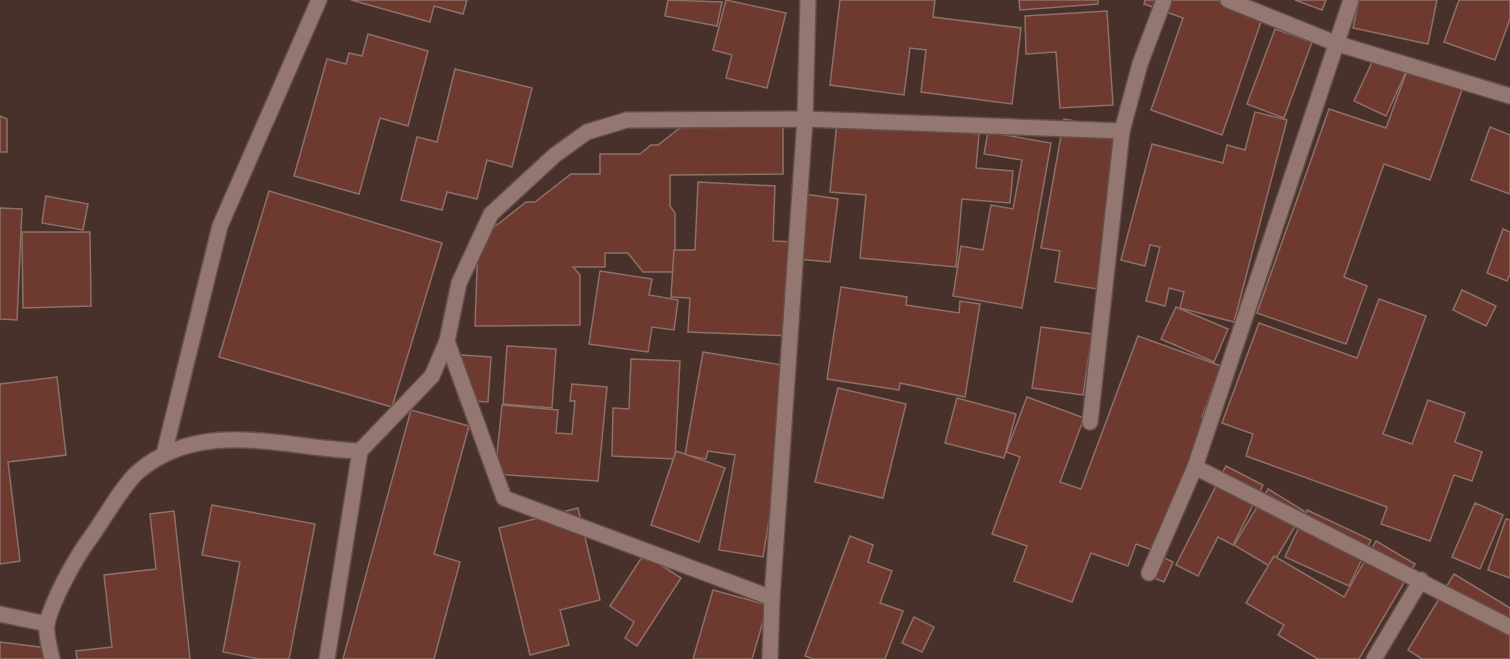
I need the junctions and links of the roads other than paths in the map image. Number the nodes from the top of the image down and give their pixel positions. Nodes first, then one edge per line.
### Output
1 (319, 0) edge
2 (808, 0) edge
3 (1164, 0) edge
4 (1228, 0) edge
5 (1351, 0) edge
6 (1335, 43) junction
7 (1509, 91) edge
8 (805, 118) junction
9 (1122, 131) junction
10 (447, 341) junction
11 (1090, 422) dead end
12 (360, 451) junction
13 (164, 454) junction
14 (1195, 467) junction
15 (1149, 573) dead end
16 (1421, 580) junction
17 (772, 598) junction
18 (0, 614) edge
19 (47, 624) junction
20 (1510, 627) edge
21 (52, 659) edge
22 (327, 659) edge
23 (770, 659) edge
24 (1374, 659) edge

1 - 13 street
2 - 8 street
3 - 9 street
4 - 6 street
5 - 6 street
6 - 7 street
6 - 14 street
8 - 9 street
8 - 10 street
8 - 17 street
9 - 11 street
10 - 12 street
10 - 17 street
12 - 13 street
12 - 22 street
13 - 19 street
14 - 15 street
14 - 16 street
16 - 20 street
16 - 24 street
17 - 23 street
18 - 19 street
19 - 21 street

